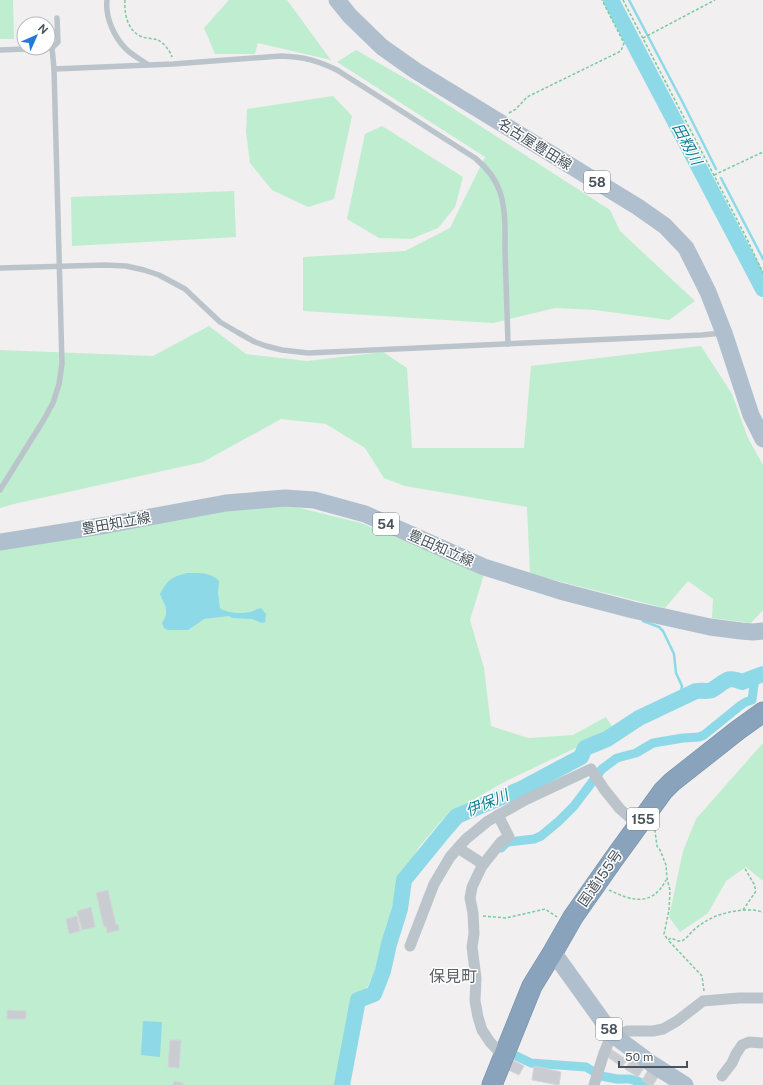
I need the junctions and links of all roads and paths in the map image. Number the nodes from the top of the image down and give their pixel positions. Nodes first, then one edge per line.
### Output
1 (107, 0) edge
2 (125, 0) edge
3 (337, 0) edge
4 (602, 0) edge
5 (623, 0) edge
6 (715, 0) edge
7 (57, 18) dead end
8 (643, 38) junction
9 (56, 44) edge
10 (16, 49) edge
11 (0, 50) edge
12 (53, 56) edge
13 (147, 64) junction
14 (173, 64) junction
15 (54, 69) junction
16 (498, 121) junction
17 (763, 152) edge
18 (714, 175) junction
19 (59, 266) junction
20 (0, 268) edge
21 (763, 273) edge
22 (724, 333) junction
23 (508, 344) junction
24 (763, 439) edge
25 (0, 490) edge
26 (0, 542) edge
27 (763, 631) edge
28 (763, 712) edge
29 (498, 815) junction
30 (643, 819) junction
31 (458, 848) junction
32 (483, 864) junction
33 (744, 866) dead end
34 (667, 879) junction
35 (596, 883) junction
36 (743, 910) junction
37 (763, 912) edge
38 (473, 915) junction
39 (569, 924) junction
40 (668, 940) junction
41 (410, 946) dead end
42 (553, 952) junction
43 (763, 998) edge
44 (706, 1000) junction
45 (615, 1036) junction
46 (763, 1043) edge
47 (503, 1056) junction
48 (722, 1076) dead end
49 (492, 1085) edge
50 (594, 1085) edge
51 (685, 1085) edge

1 - 13 lane
2 - 14 path
3 - 16 main road, 名古屋豊田線 / 58
4 - 16 path
5 - 8 path
6 - 8 path
7 - 9 lane
8 - 18 path
10 - 11 lane
12 - 15 lane
13 - 14 lane
13 - 15 lane
14 - 23 lane
15 - 19 lane
16 - 22 main road, 名古屋豊田線 / 58
17 - 18 path
18 - 21 path
19 - 20 lane
19 - 23 lane
19 - 25 lane
22 - 23 lane
22 - 24 main road, 名古屋豊田線 / 58
26 - 27 main road, 豊田知立線 / 54
28 - 30 highway, 国道155号 / 155
29 - 30 street
29 - 31 street
29 - 32 street
30 - 34 path
30 - 35 highway, 国道155号 / 155
31 - 32 street
31 - 41 street
32 - 38 street
33 - 36 path
34 - 35 path
34 - 40 path
35 - 39 highway, 国道155号 / 155
36 - 37 path
36 - 40 path
38 - 39 path
38 - 47 street
39 - 42 highway, 国道155号 / 155
40 - 44 path
42 - 45 main road, 58
42 - 47 highway, 国道155号 / 155
43 - 44 street
44 - 45 street
45 - 50 street
45 - 51 main road, 58
46 - 48 street
47 - 49 highway, 国道155号 / 155

